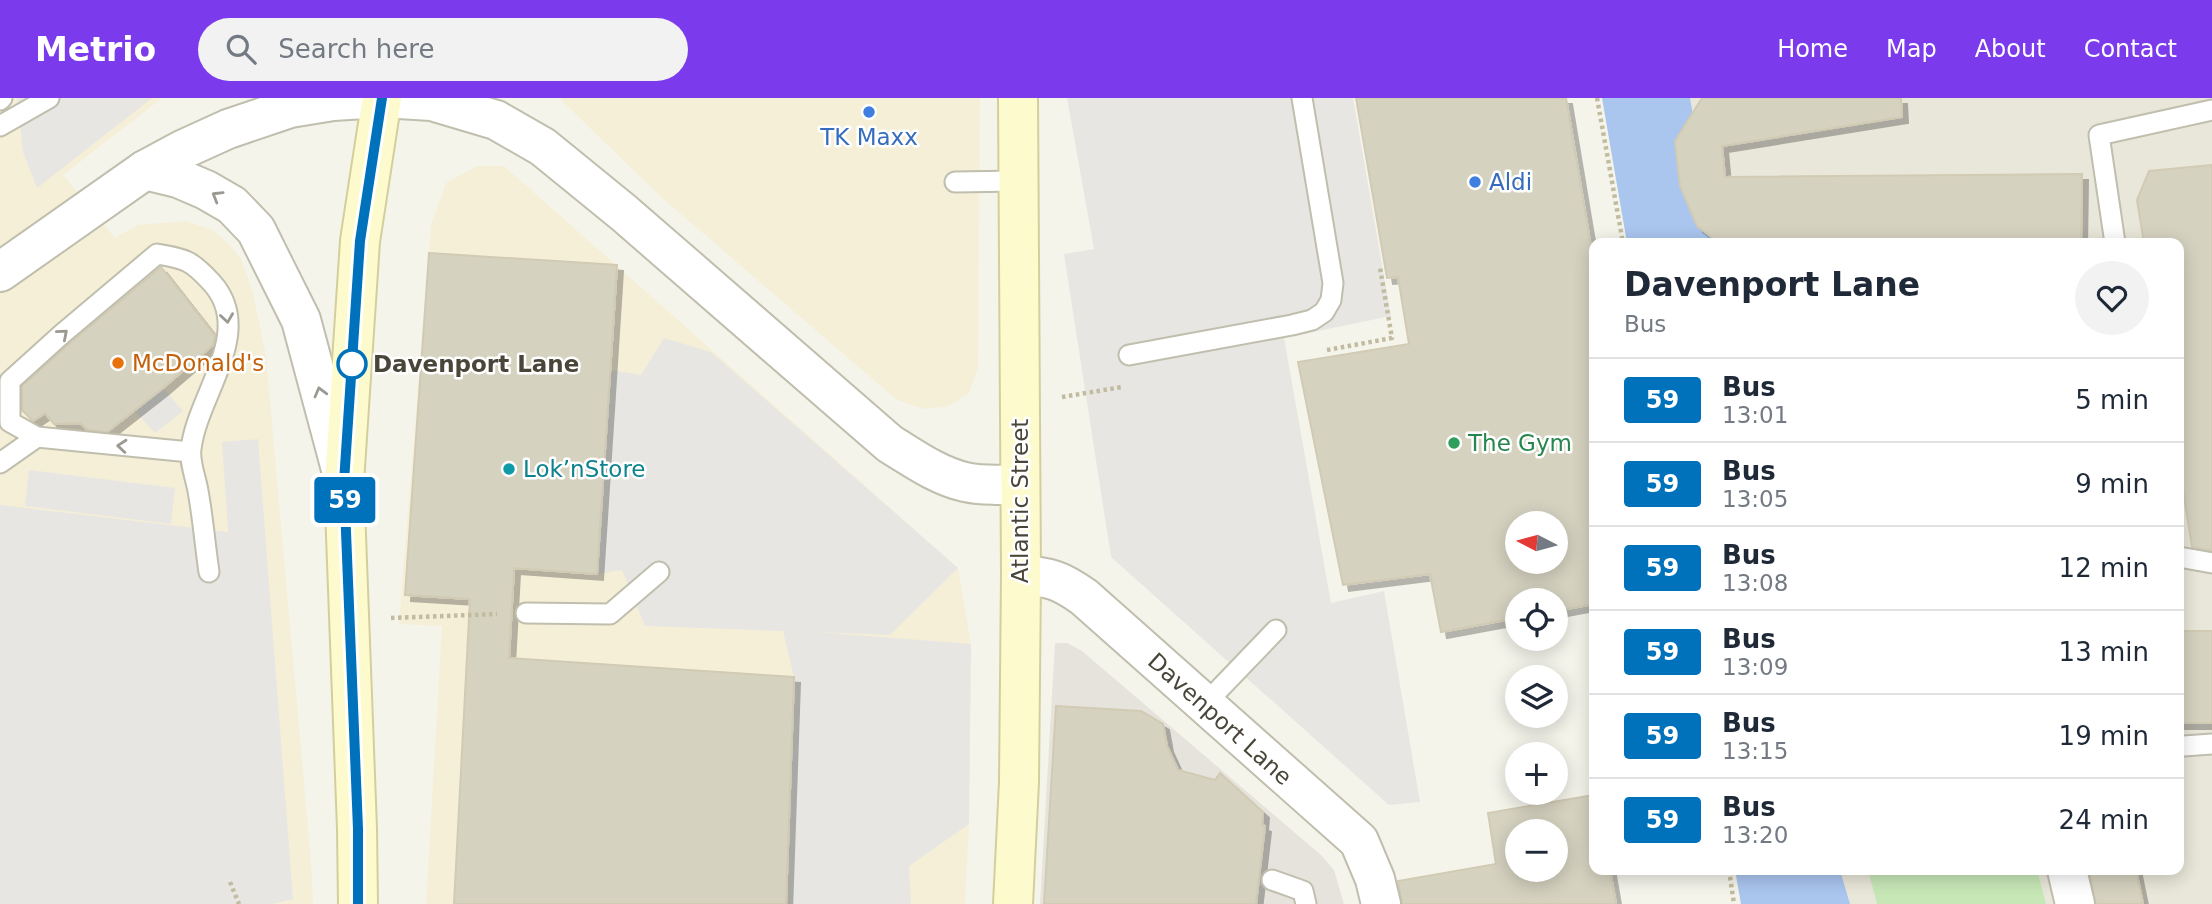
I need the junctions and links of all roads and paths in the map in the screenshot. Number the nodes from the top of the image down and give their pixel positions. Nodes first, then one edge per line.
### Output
1 (49, 98) edge
2 (230, 98) edge
3 (382, 98) edge
4 (1017, 98) edge
5 (1302, 98) edge
6 (1597, 98) edge
7 (2212, 110) edge
8 (494, 112) edge
9 (0, 126) edge
10 (184, 149) junction
11 (145, 170) junction
12 (1018, 181) junction
13 (956, 182) dead end
14 (1622, 238) edge
15 (2114, 238) edge
16 (0, 272) edge
17 (1129, 355) dead end
18 (37, 437) junction
19 (190, 452) junction
20 (0, 463) edge
21 (344, 482) junction
22 (1020, 484) junction
23 (2184, 558) edge
24 (2212, 563) edge
25 (209, 572) dead end
26 (659, 572) dead end
27 (1021, 575) junction
28 (526, 613) joint
29 (350, 619) junction
30 (1276, 630) dead end
31 (1204, 705) junction
32 (2212, 744) edge
33 (2184, 746) dead end
34 (1730, 875) edge
35 (2068, 875) edge
36 (1272, 880) dead end
37 (230, 882) dead end
38 (239, 904) edge
39 (358, 904) edge
40 (1013, 904) edge
41 (1306, 904) edge
42 (1381, 904) edge
43 (1734, 904) edge
44 (2075, 904) edge

1 - 9 lane
2 - 10 street
3 - 8 street
3 - 10 street
3 - 21 street
4 - 12 street, Atlantic Street
5 - 17 lane
6 - 14 path
7 - 15 lane
8 - 22 street
10 - 11 street
11 - 16 street
21 -> 11 street
12 - 13 lane
12 - 22 street, Atlantic Street
19 -> 18 lane
18 -> 19 lane
18 - 20 lane
19 - 25 lane
21 - 29 street
22 - 27 street, Atlantic Street
23 - 24 lane
26 - 28 lane
27 - 31 street, Davenport Lane
27 - 40 street, Atlantic Street
28 - 29 path
29 - 39 street
30 - 31 lane
31 - 42 street, Davenport Lane
32 - 33 lane
34 - 43 path
35 - 44 street
36 - 41 lane
37 - 38 path

